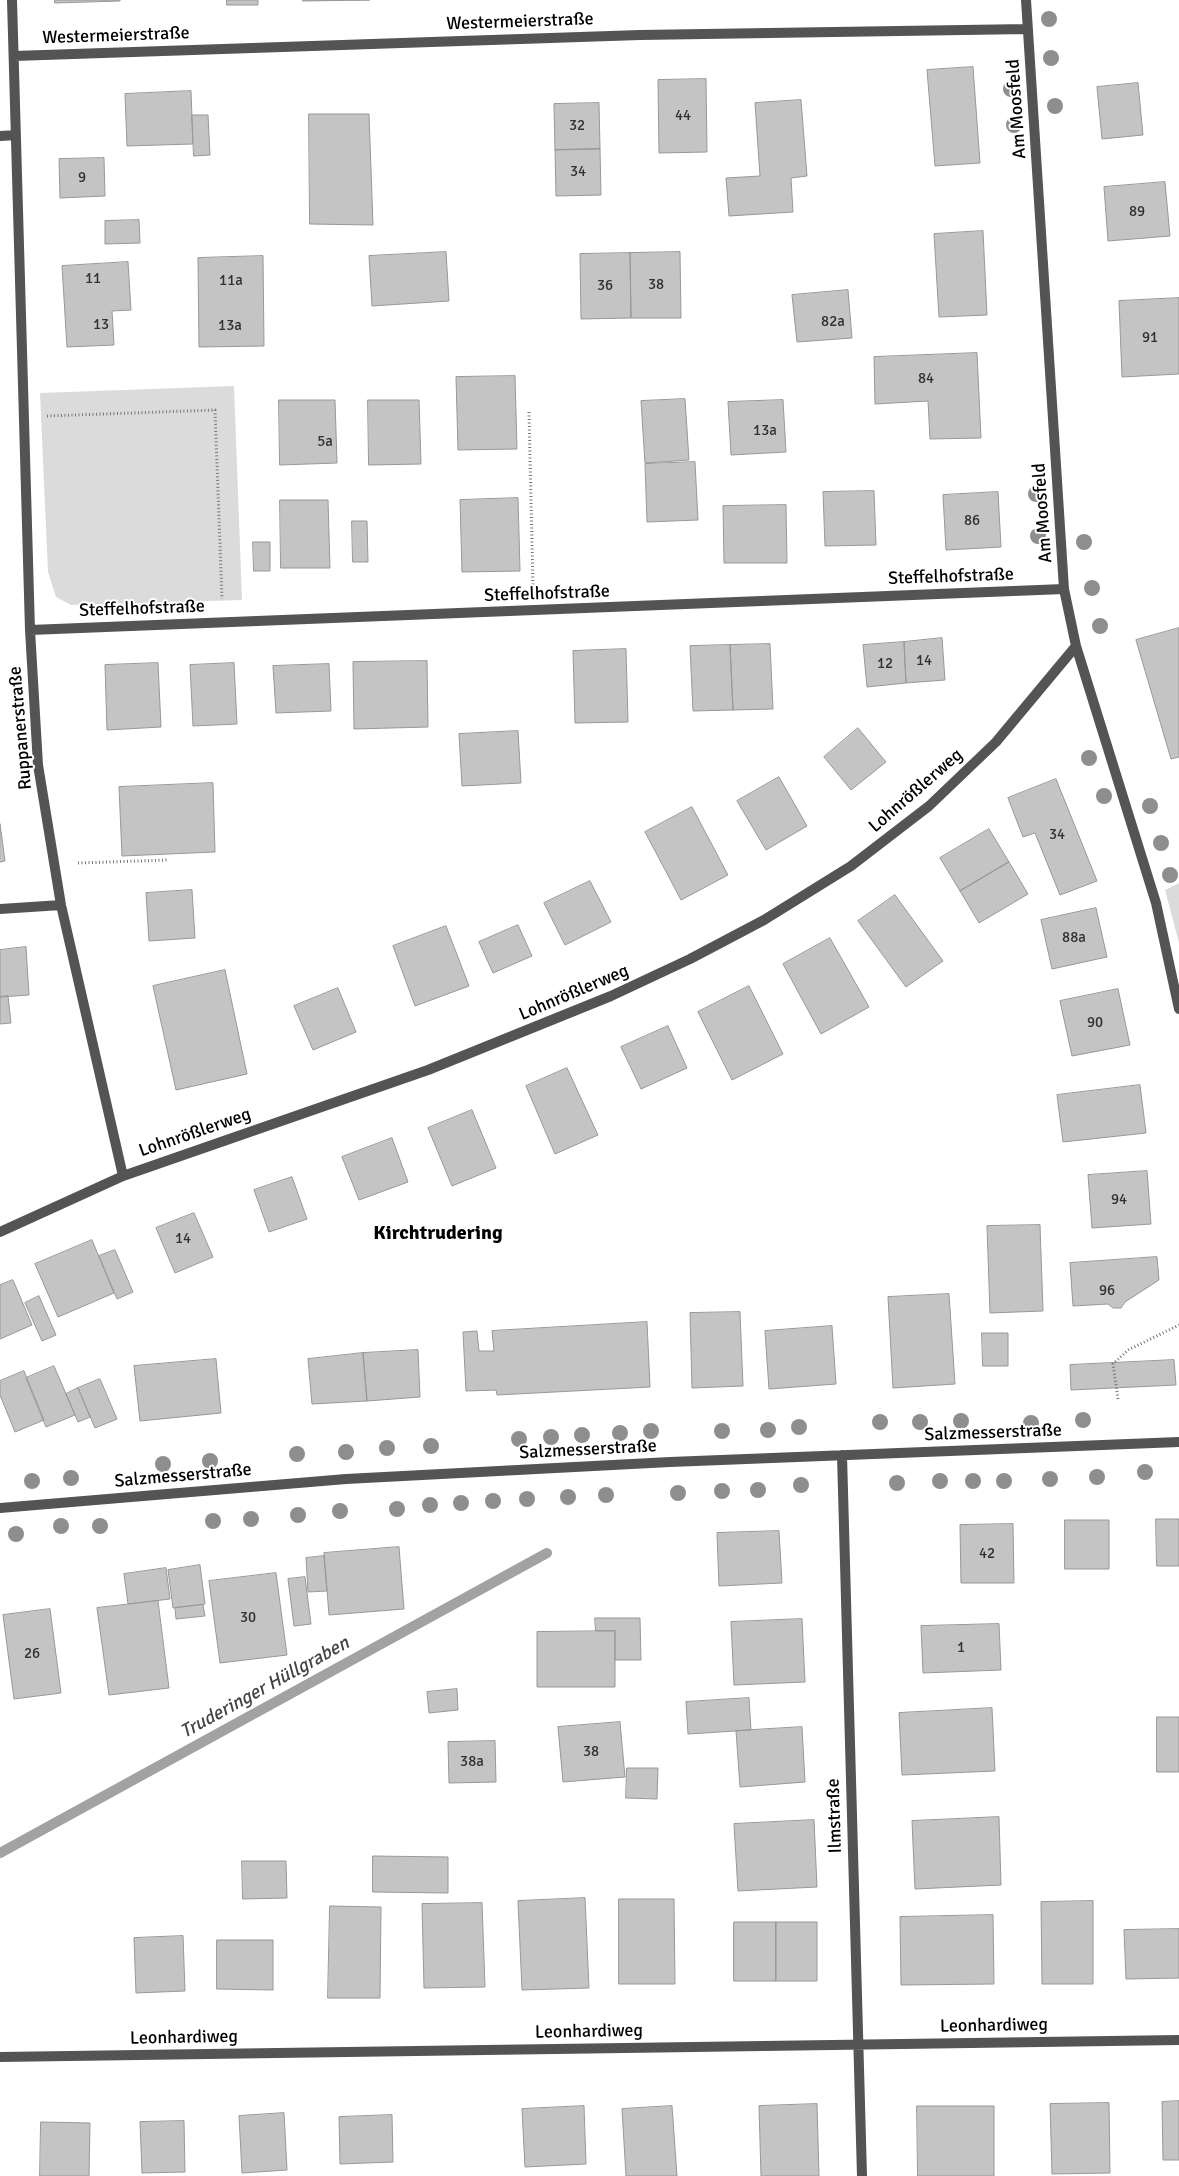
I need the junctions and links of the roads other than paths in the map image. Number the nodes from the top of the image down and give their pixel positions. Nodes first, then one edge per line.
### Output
1 (12, 0) edge
2 (1026, 0) edge
3 (1028, 29) junction
4 (14, 56) junction
5 (16, 135) junction
6 (0, 136) edge
7 (1064, 589) junction
8 (30, 630) junction
9 (1076, 646) junction
10 (61, 905) junction
11 (0, 909) edge
12 (1179, 1009) edge
13 (123, 1176) junction
14 (0, 1232) edge
15 (1179, 1442) edge
16 (842, 1455) junction
17 (0, 1508) edge
18 (1179, 2040) edge
19 (858, 2044) junction
20 (0, 2057) edge
21 (862, 2176) edge

1 - 4 street, Ruppanerstraße
2 - 3 street, Am Moosfeld
3 - 4 street, Westermeierstraße
3 - 7 street, Am Moosfeld
4 - 5 street, Ruppanerstraße
5 - 6 street
5 - 8 street, Ruppanerstraße
7 - 8 street, Steffelhofstraße
7 - 9 street, Am Moosfeld
8 - 10 street, Ruppanerstraße
9 - 12 street, Am Moosfeld
9 - 13 street, Lohnrößlerweg
10 - 11 street
10 - 13 street, Ruppanerstraße
13 - 14 street, Lohnrößlerweg
15 - 16 street, Salzmesserstraße
16 - 17 street, Salzmesserstraße
16 - 19 street, Ilmstraße
18 - 19 street, Leonhardiweg
19 - 20 street, Leonhardiweg
19 - 21 street, Ilmstraße

